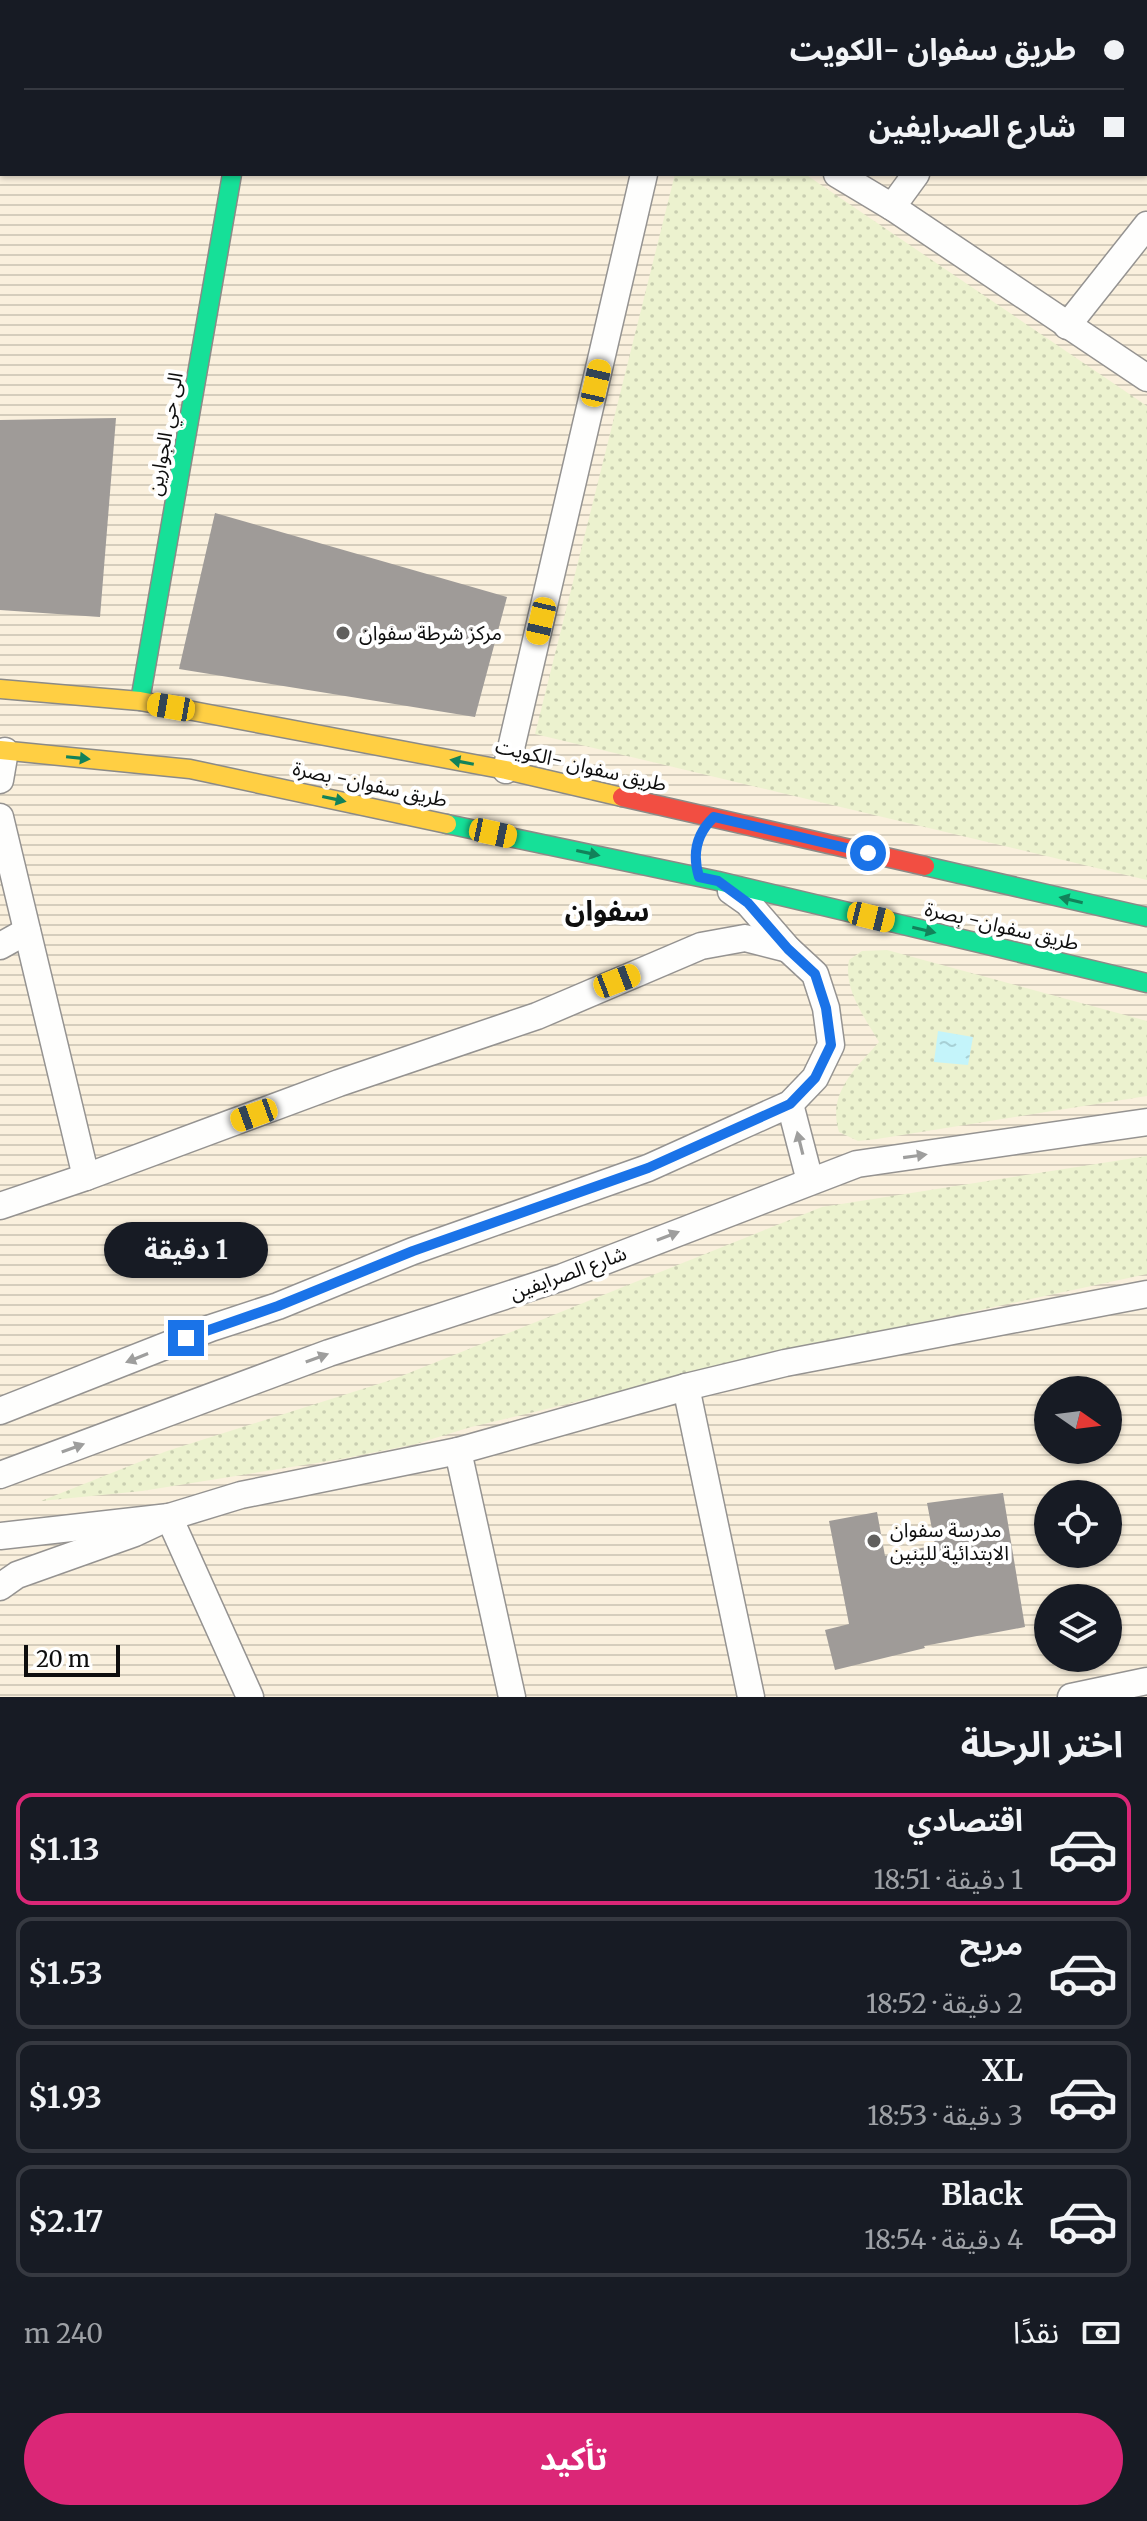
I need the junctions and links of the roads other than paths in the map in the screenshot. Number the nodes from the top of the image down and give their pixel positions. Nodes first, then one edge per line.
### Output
1 (232, 176) edge
2 (644, 176) edge
3 (840, 176) edge
4 (915, 176) edge
5 (892, 207) junction
6 (1147, 225) edge
7 (1067, 326) junction
8 (1147, 378) edge
9 (0, 689) edge
10 (140, 701) junction
11 (2, 750) edge
12 (506, 770) junction
13 (0, 780) edge
14 (657, 805) junction
15 (0, 817) edge
16 (664, 830) dead end
17 (695, 853) dead end
18 (709, 879) junction
19 (1147, 917) edge
20 (27, 931) junction
21 (0, 946) edge
22 (788, 949) junction
23 (1147, 983) edge
24 (790, 1104) junction
25 (1147, 1122) edge
26 (86, 1177) junction
27 (810, 1181) junction
28 (0, 1206) edge
29 (1147, 1294) edge
30 (686, 1387) junction
31 (0, 1411) edge
32 (458, 1451) junction
33 (0, 1475) edge
34 (169, 1517) junction
35 (0, 1538) edge
36 (9, 1581) edge
37 (1147, 1681) edge
38 (250, 1697) edge
39 (512, 1697) edge
40 (751, 1697) edge
41 (1071, 1697) edge

1 - 10 main road, الى حي الجوارين
2 - 12 street
3 - 5 street
4 - 5 street
5 - 7 street
6 - 7 street
7 - 8 street
9 - 10 main road, طريق سفوان -الكويت
12 -> 10 main road, طريق سفوان -الكويت
11 - 13 street
11 -> 18 main road, طريق سفوان- بصرة
12 - 14 main road, طريق سفوان -الكويت
14 - 16 main road
19 -> 14 main road, طريق سفوان -الكويت
15 - 20 street
17 - 18 main road
18 - 22 street
18 -> 23 main road, طريق سفوان- بصرة
20 - 21 street
20 - 26 street
22 - 24 street
22 - 26 street
27 -> 24 street
24 -> 31 street
27 -> 25 street, شارع الصرايفين
26 - 28 street
33 -> 27 street, شارع الصرايفين
29 - 30 street
30 - 32 street
30 - 40 street
32 - 34 street
32 - 39 street
34 - 35 street
34 - 36 street
34 - 38 street
35 - 36 street
37 - 41 street

